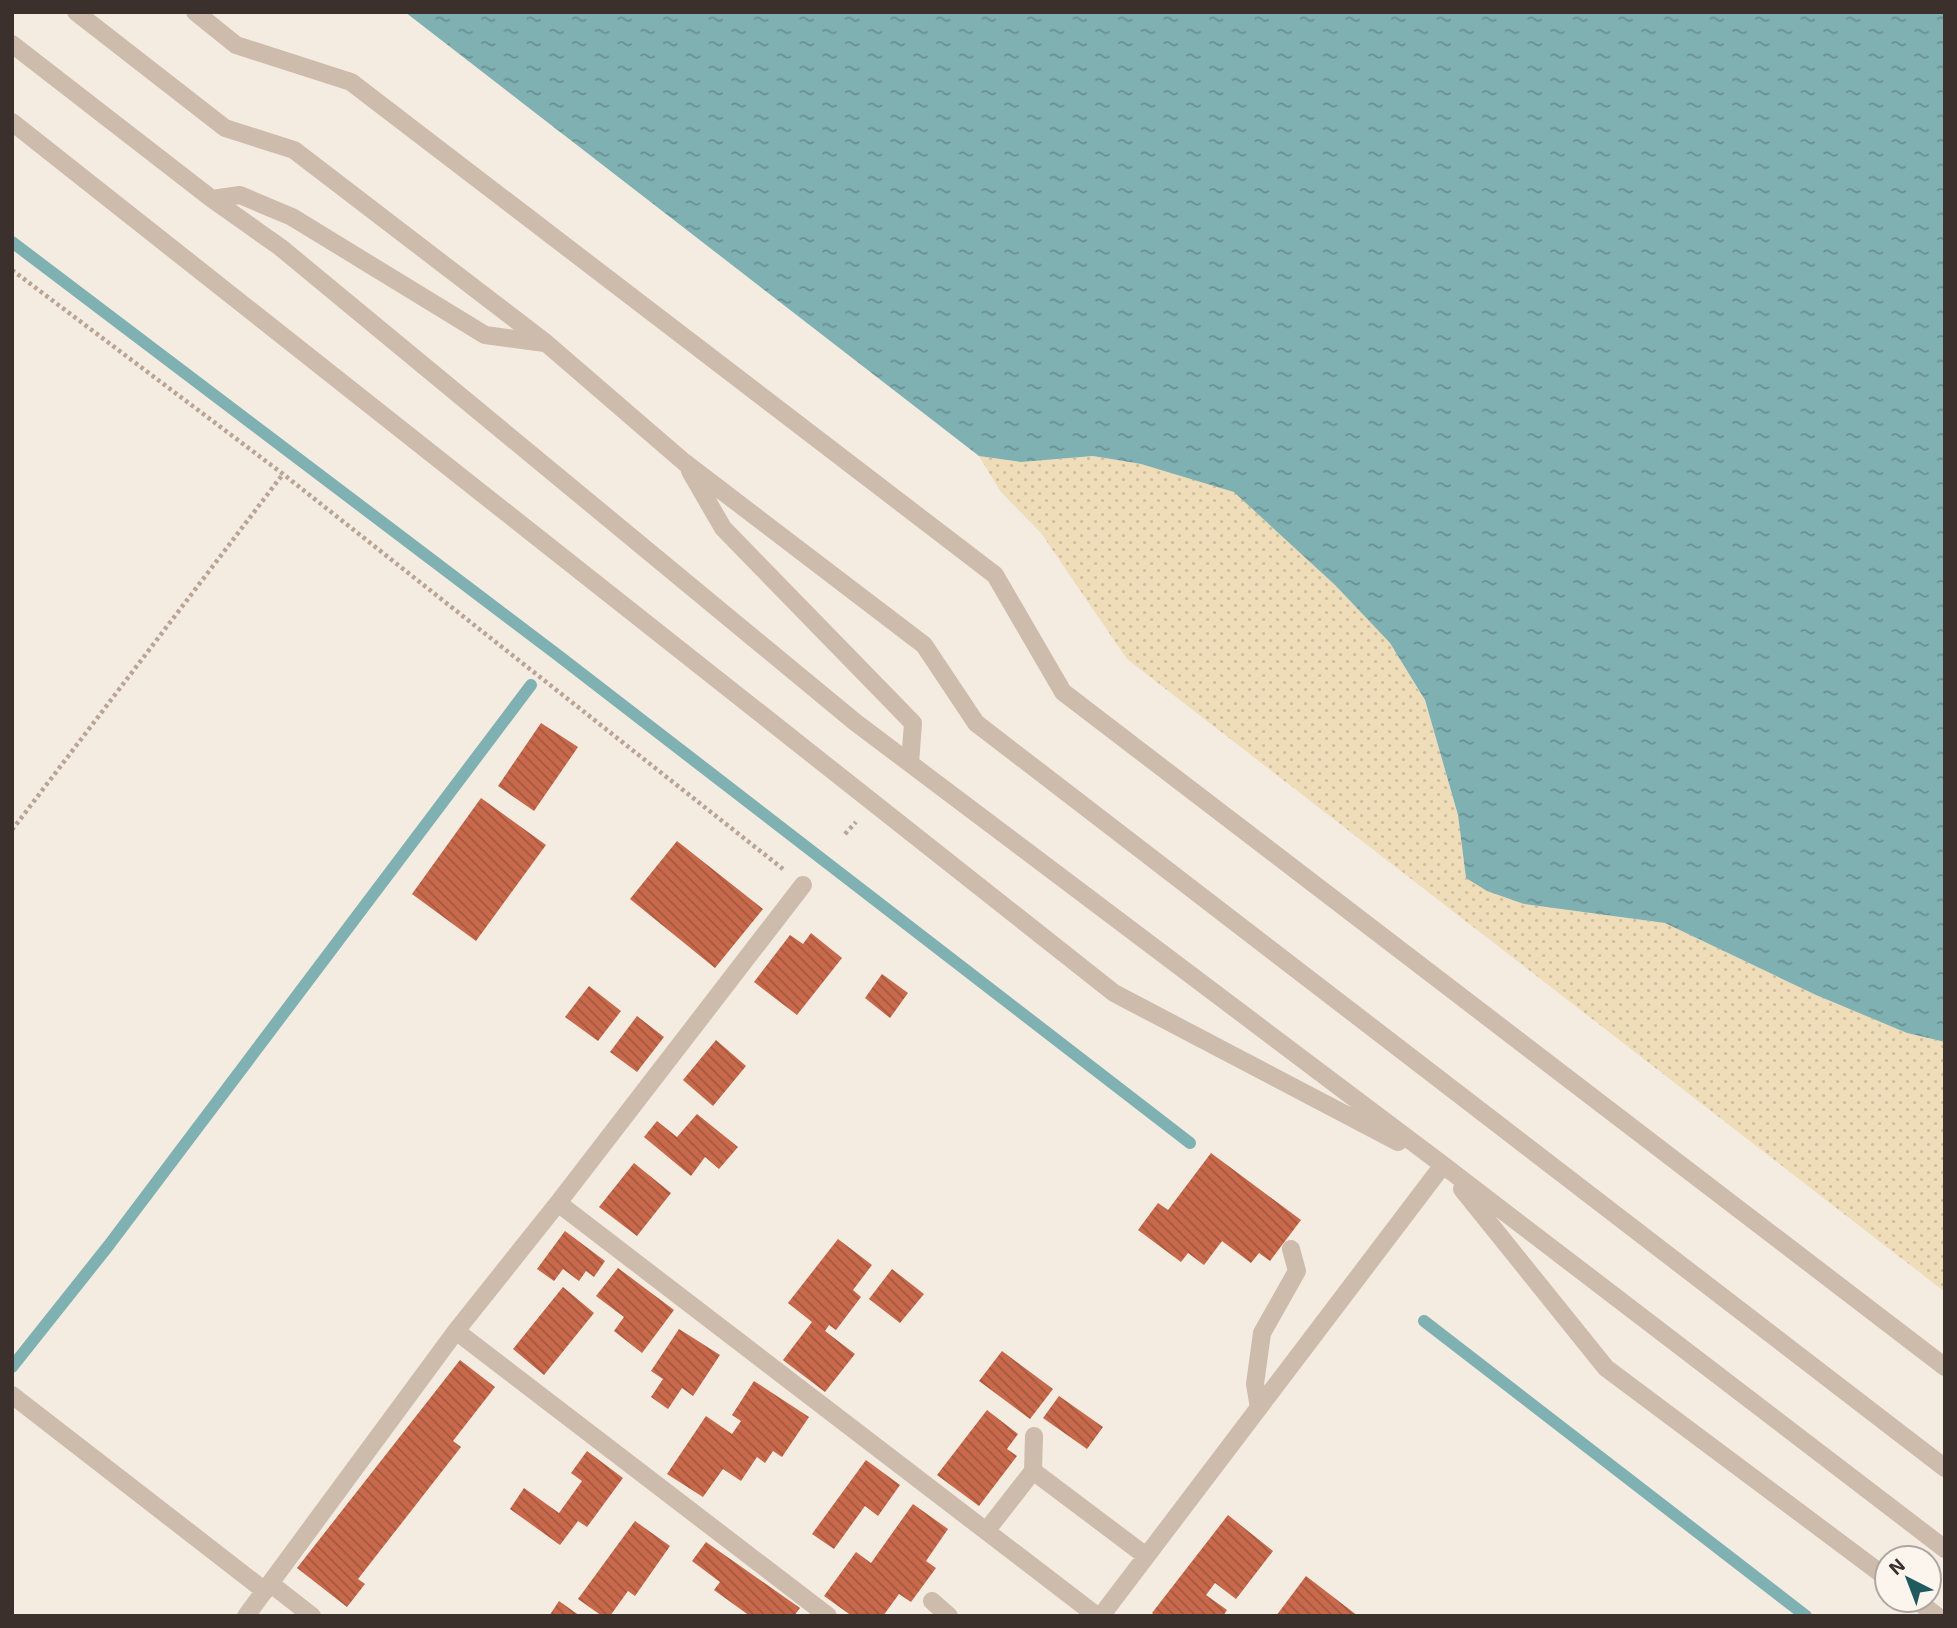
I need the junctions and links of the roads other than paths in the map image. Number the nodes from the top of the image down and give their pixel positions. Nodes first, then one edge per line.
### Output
1 (76, 12) edge
2 (195, 12) edge
3 (12, 44) edge
4 (12, 122) edge
5 (212, 199) junction
6 (546, 343) junction
7 (684, 462) junction
8 (910, 763) junction
9 (803, 885) road end
10 (1443, 1165) junction
11 (558, 1203) junction
12 (1291, 1249) dead end
13 (456, 1331) junction
14 (1945, 1367) edge
15 (12, 1395) edge
16 (1259, 1408) junction
17 (1034, 1436) dead end
18 (1945, 1468) edge
19 (1033, 1471) junction
20 (987, 1530) junction
21 (1945, 1549) edge
22 (1146, 1556) junction
23 (1873, 1568) edge
24 (268, 1587) junction
25 (932, 1601) dead end
26 (246, 1616) edge
27 (312, 1616) edge
28 (828, 1616) edge
29 (949, 1616) edge
30 (1099, 1616) edge

1 - 6 street
2 - 14 street
3 - 5 street
4 - 10 street
5 - 6 street
5 - 8 street
6 - 7 street
7 - 8 street
7 - 18 street
8 - 10 street
9 - 11 street
10 - 16 street
10 - 21 street
10 - 23 street
11 - 13 street
11 - 20 street
12 - 16 street
13 - 24 street
13 - 28 street
15 - 24 street
16 - 22 street
17 - 19 street
19 - 20 street
19 - 22 street
20 - 30 street
22 - 30 street
24 - 26 street
24 - 27 street
25 - 29 street

